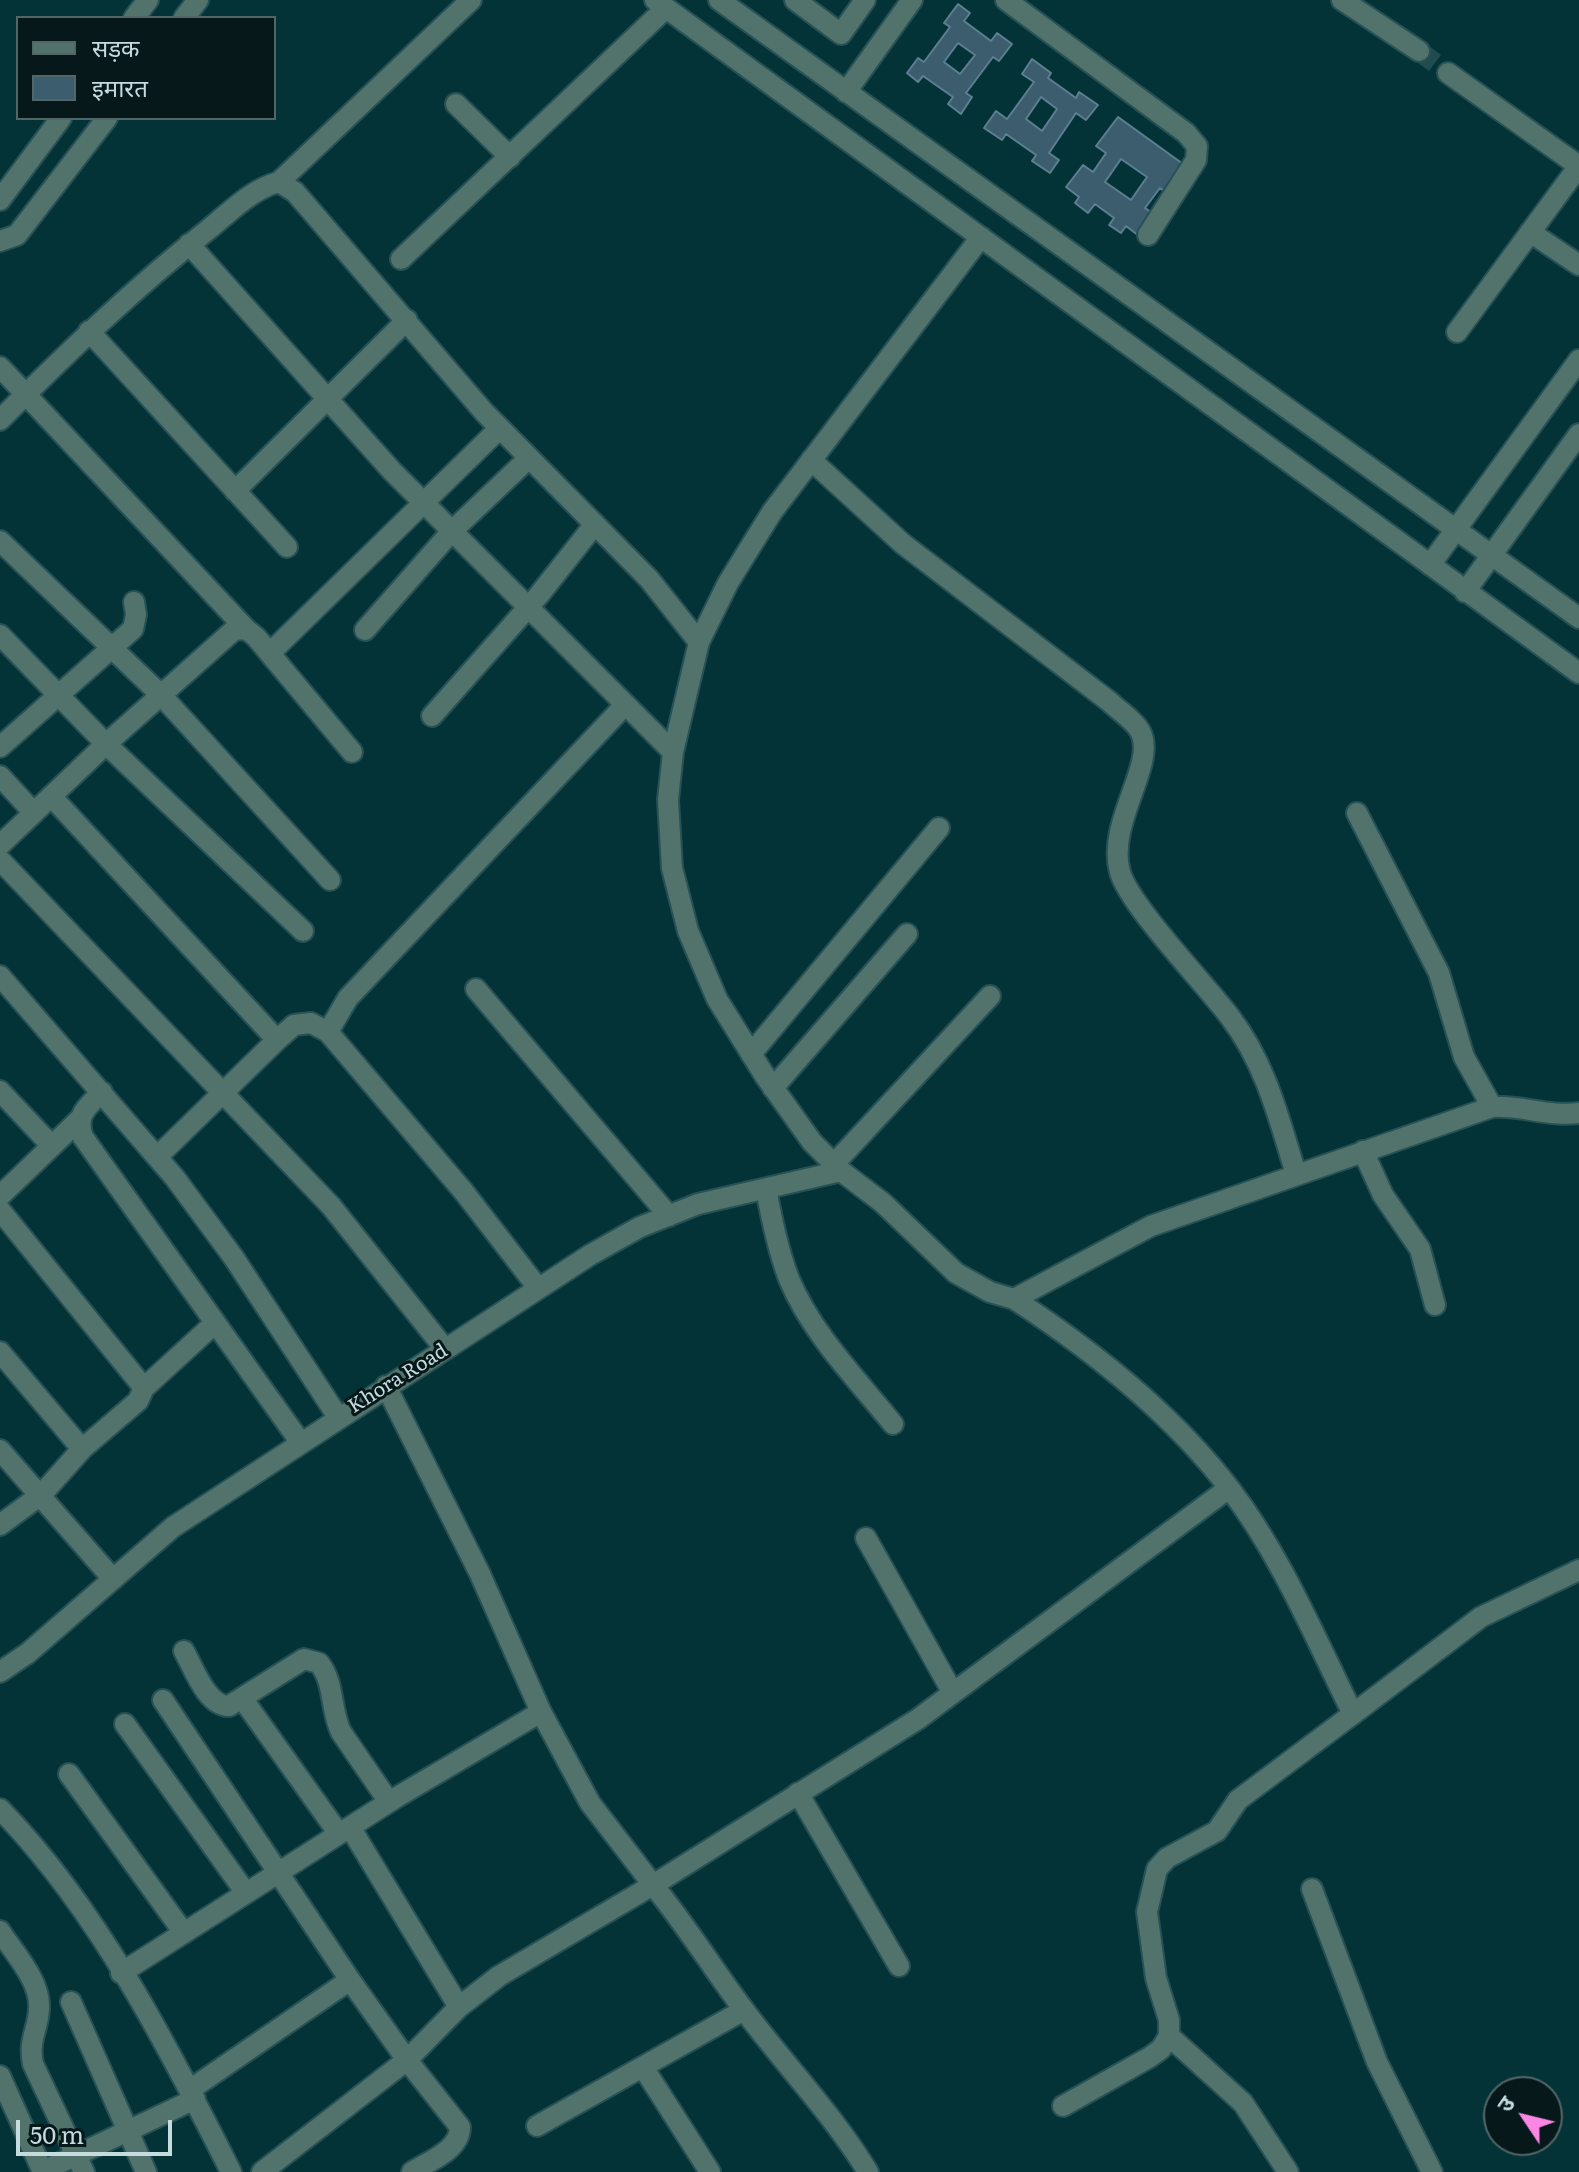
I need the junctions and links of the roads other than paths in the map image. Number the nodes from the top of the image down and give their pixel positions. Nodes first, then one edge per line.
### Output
1 (148, 0) edge
2 (198, 0) edge
3 (471, 0) edge
4 (719, 0) edge
5 (795, 0) edge
6 (865, 0) edge
7 (912, 0) edge
8 (1006, 0) edge
9 (1342, 0) edge
10 (661, 4) edge
11 (136, 16) edge
12 (186, 16) edge
13 (1419, 51) tunnel mouth
14 (1448, 73) tunnel mouth
15 (846, 92) junction
16 (456, 104) dead end
17 (60, 120) edge
18 (105, 120) edge
19 (510, 157) junction
20 (279, 182) junction
21 (0, 200) edge
22 (1530, 232) junction
23 (1148, 235) dead end
24 (981, 237) junction
25 (0, 241) edge
26 (189, 244) junction
27 (401, 259) dead end
28 (1579, 265) edge
29 (407, 320) junction
30 (89, 331) junction
31 (1457, 332) dead end
32 (1579, 360) edge
33 (0, 367) edge
34 (27, 393) junction
35 (327, 400) junction
36 (0, 420) edge
37 (500, 428) junction
38 (1579, 434) edge
39 (529, 458) junction
40 (811, 460) junction
41 (235, 491) junction
42 (423, 502) junction
43 (595, 524) junction
44 (1455, 529) junction
45 (451, 532) junction
46 (0, 541) edge
47 (287, 547) dead end
48 (1491, 555) junction
49 (1430, 565) junction
50 (1465, 592) junction
51 (134, 602) dead end
52 (527, 609) junction
53 (1579, 618) edge
54 (246, 629) junction
55 (365, 630) dead end
56 (0, 635) edge
57 (699, 642) junction
58 (112, 648) junction
59 (270, 653) junction
60 (1579, 673) edge
61 (161, 695) junction
62 (60, 697) junction
63 (625, 705) junction
64 (432, 716) dead end
65 (106, 744) junction
66 (0, 747) edge
67 (352, 752) dead end
68 (673, 752) junction
69 (0, 776) edge
70 (51, 796) junction
71 (34, 813) junction
72 (1357, 813) dead end
73 (939, 828) dead end
74 (0, 845) edge
75 (0, 860) edge
76 (330, 880) dead end
77 (303, 931) dead end
78 (907, 934) dead end
79 (0, 976) edge
80 (476, 989) dead end
81 (990, 996) dead end
82 (328, 1032) junction
83 (277, 1040) junction
84 (751, 1054) junction
85 (773, 1088) junction
86 (0, 1091) edge
87 (102, 1092) junction
88 (221, 1094) junction
89 (1492, 1107) junction
90 (1579, 1113) edge
91 (80, 1119) junction
92 (50, 1144) junction
93 (1363, 1151) junction
94 (157, 1157) junction
95 (838, 1168) junction
96 (1296, 1174) junction
97 (766, 1189) junction
98 (0, 1196) edge
99 (0, 1210) edge
100 (669, 1216) junction
101 (538, 1288) junction
102 (1014, 1299) junction
103 (1435, 1305) dead end
104 (215, 1323) junction
105 (445, 1349) junction
106 (0, 1352) edge
107 (386, 1386) junction
108 (144, 1388) junction
109 (338, 1417) junction
110 (893, 1424) dead end
111 (301, 1443) junction
112 (82, 1449) junction
113 (0, 1450) edge
114 (1229, 1488) junction
115 (42, 1494) junction
116 (0, 1525) edge
117 (866, 1538) dead end
118 (1579, 1570) edge
119 (113, 1579) junction
120 (184, 1651) dead end
121 (0, 1672) edge
122 (953, 1693) junction
123 (242, 1698) junction
124 (163, 1700) dead end
125 (541, 1712) junction
126 (1353, 1714) junction
127 (125, 1724) dead end
128 (69, 1774) dead end
129 (798, 1793) junction
130 (389, 1802) junction
131 (0, 1809) edge
132 (344, 1831) junction
133 (280, 1872) junction
134 (653, 1885) junction
135 (1312, 1889) dead end
136 (246, 1893) junction
137 (0, 1931) edge
138 (184, 1933) junction
139 (899, 1966) dead end
140 (121, 1973) junction
141 (350, 1980) junction
142 (71, 2002) dead end
143 (459, 2007) junction
144 (744, 2010) junction
145 (1169, 2036) junction
146 (407, 2060) junction
147 (643, 2067) junction
148 (0, 2076) edge
149 (193, 2094) junction
150 (1063, 2106) dead end
151 (537, 2126) dead end
152 (127, 2131) junction
153 (80, 2164) edge
154 (43, 2172) edge
155 (146, 2172) edge
156 (231, 2172) edge
157 (262, 2172) edge
158 (412, 2172) edge
159 (710, 2172) edge
160 (868, 2172) edge
161 (1288, 2172) edge
162 (1432, 2172) edge

1 - 11 street
2 - 12 street
3 - 20 street
4 - 15 street
5 - 6 street
7 - 15 street
8 - 23 street
9 - 13 street
10 - 19 street
10 - 24 street
14 - 22 street
15 - 44 street
16 - 19 street
17 - 21 street
18 - 25 street
19 - 27 street
20 - 26 street
20 - 29 street
22 - 28 street
22 - 31 street
24 - 40 street
24 - 49 street
26 - 30 street
26 - 35 street
29 - 35 street
29 - 37 street
30 - 34 street
30 - 41 street
32 - 44 street
33 - 34 street
34 - 36 street
34 - 54 street
35 - 41 street
35 - 42 street
37 - 39 street
37 - 42 street
38 - 48 street
39 - 43 street
39 - 45 street
40 - 57 street
40 - 96 street
41 - 47 street
42 - 45 street
42 - 59 street
43 - 52 street
43 - 57 street
44 - 48 street
44 - 49 street
45 - 52 street
45 - 55 street
46 - 58 street
48 - 50 street
48 - 53 street
49 - 50 street
50 - 60 street
51 - 58 street
52 - 63 street
52 - 64 street
54 - 59 street
54 - 61 street
56 - 62 street
57 - 68 street
58 - 61 street
58 - 62 street
59 - 67 street
61 - 65 street
61 - 76 street
62 - 65 street
62 - 66 street
63 - 68 street
63 - 82 street
65 - 70 street
65 - 77 street
68 - 84 street
69 - 71 street
70 - 71 street
70 - 83 street
71 - 74 street
72 - 89 street
73 - 84 street
75 - 88 street
78 - 85 street
79 - 87 street
80 - 100 street
81 - 95 street
82 - 83 street
82 - 101 street
83 - 88 street
84 - 85 street
85 - 95 street
86 - 92 street
87 - 91 street
87 - 94 street
88 - 94 street
88 - 105 street
89 - 90 street
89 - 93 street
91 - 92 street
91 - 104 street
92 - 98 street
93 - 96 street
93 - 103 street
94 - 109 street
95 - 97 street, Khora Road
95 - 102 street
96 - 102 street
97 - 100 street, Khora Road
97 - 110 street
99 - 108 street
100 - 101 street, Khora Road
101 - 105 street, Khora Road
102 - 114 street
104 - 108 street
104 - 111 street
105 - 107 street, Khora Road
106 - 112 street
107 - 109 street, Khora Road
107 - 125 street
108 - 112 street
109 - 111 street, Khora Road
111 - 119 street, Khora Road
112 - 115 street
113 - 115 street
114 - 122 street
114 - 126 street
115 - 116 street
115 - 119 street
117 - 122 street
118 - 126 street
119 - 121 street, Khora Road
120 - 123 street
122 - 129 street
123 - 130 street
123 - 132 street
124 - 133 street
125 - 130 street
125 - 134 street
126 - 145 street
127 - 136 street
128 - 138 street
129 - 134 street
129 - 139 street
130 - 132 street
131 - 140 street
132 - 133 street
132 - 143 street
133 - 136 street
133 - 141 street
134 - 143 street
134 - 144 street
135 - 162 street
136 - 138 street
137 - 153 street
138 - 140 street
140 - 149 street
141 - 146 street
141 - 149 street
142 - 152 street
143 - 146 street
144 - 147 street
144 - 160 street
145 - 150 street
145 - 161 street
146 - 157 street
146 - 158 street
147 - 151 street
147 - 159 street
148 - 154 street
149 - 152 street
149 - 156 street
152 - 153 street
152 - 155 street
153 - 154 street

